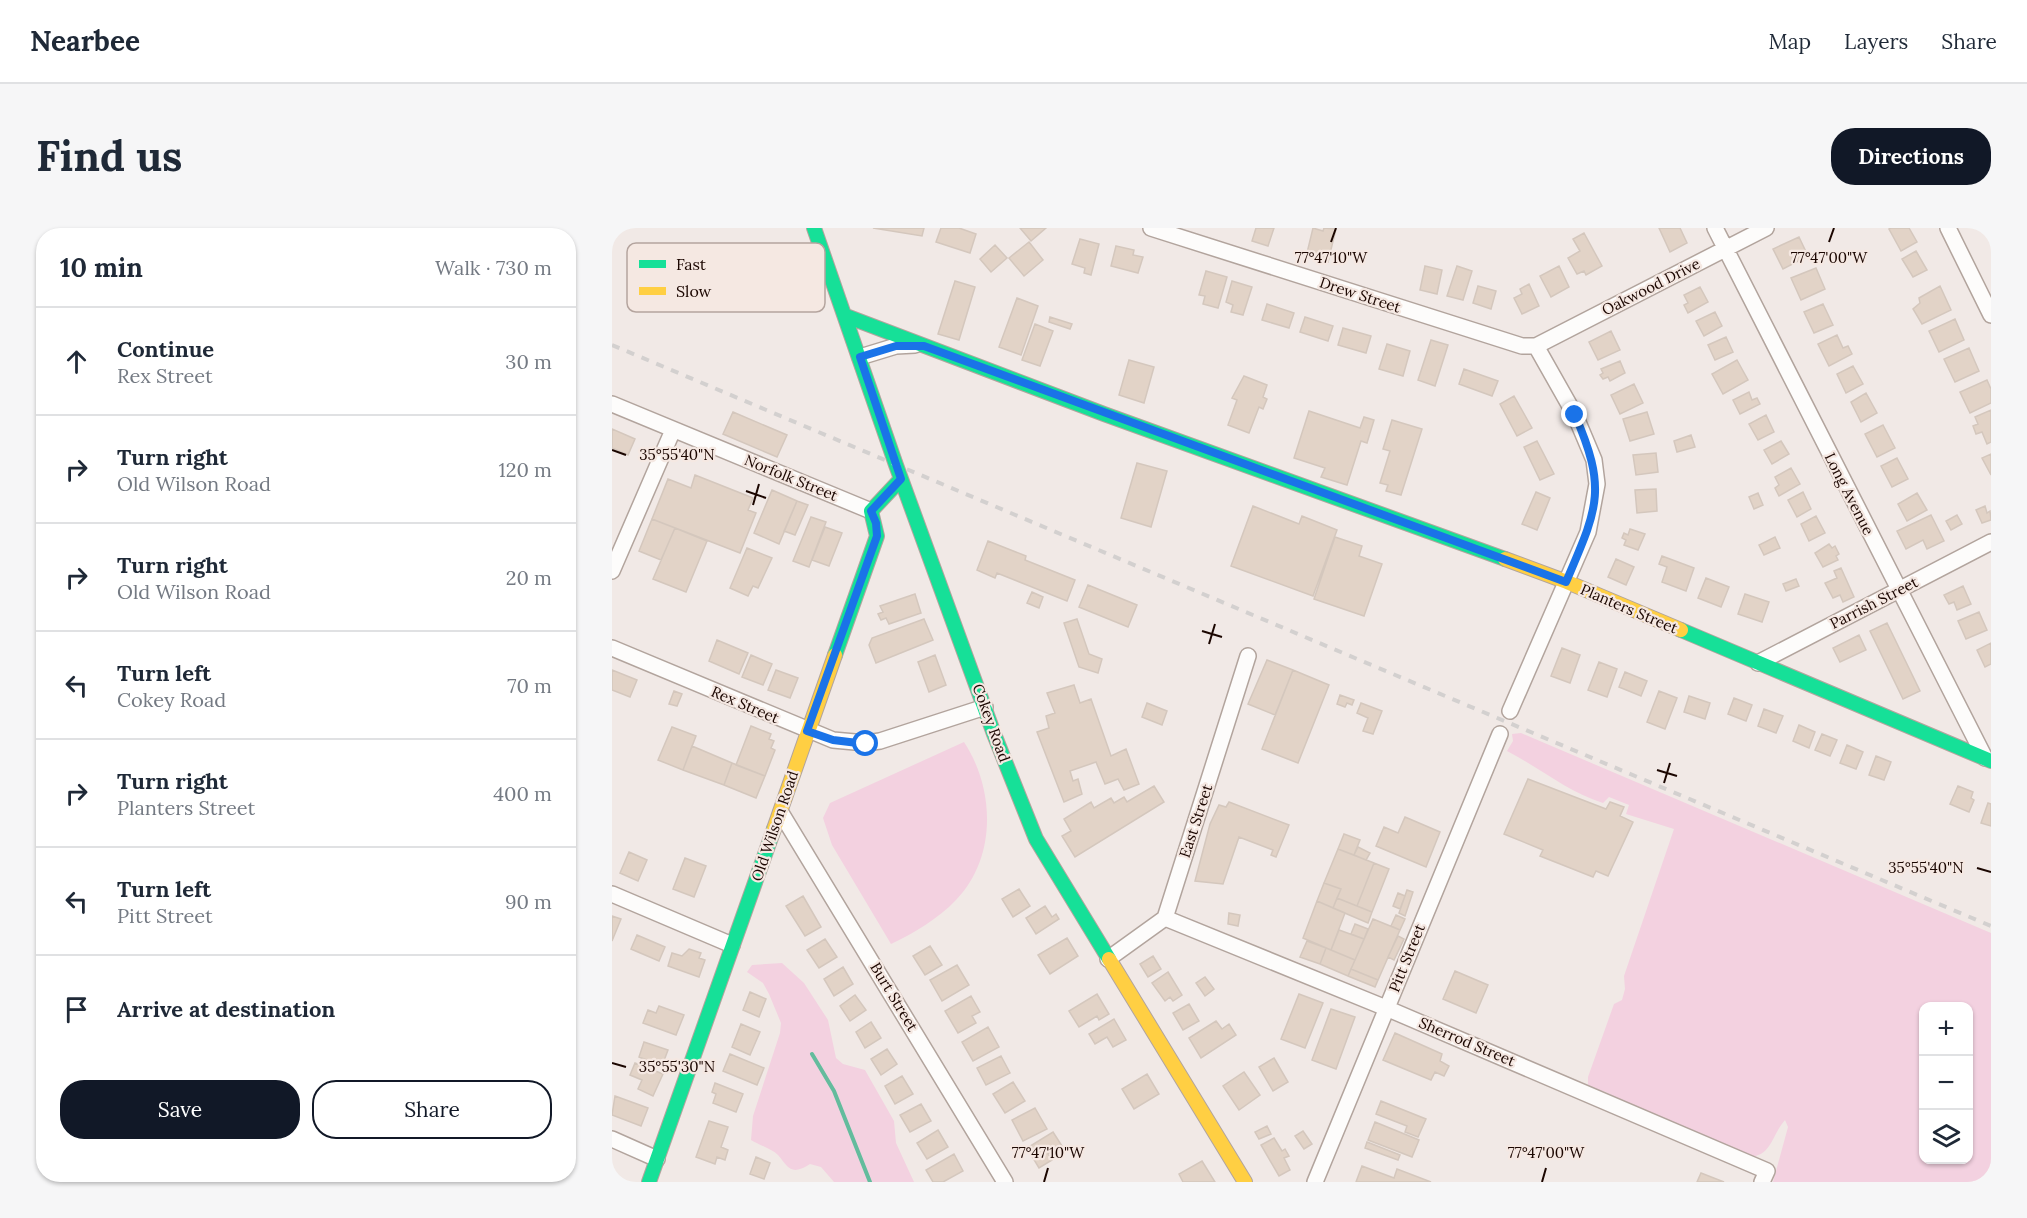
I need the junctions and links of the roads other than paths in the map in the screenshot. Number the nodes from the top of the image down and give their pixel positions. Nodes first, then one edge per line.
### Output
1 (814, 228) edge
2 (1152, 228) edge
3 (1715, 228) edge
4 (1766, 228) edge
5 (1948, 228) edge
6 (819, 243) edge
7 (1725, 248) junction
8 (825, 258) edge
9 (1991, 315) edge
10 (846, 316) junction
11 (924, 346) junction
12 (1536, 346) junction
13 (860, 357) junction
14 (612, 404) edge
15 (673, 430) junction
16 (901, 479) junction
17 (871, 511) junction
18 (1991, 542) edge
19 (612, 571) edge
20 (1566, 582) junction
21 (1898, 591) junction
22 (612, 648) edge
23 (1248, 656) dead end
24 (1758, 663) junction
25 (985, 707) junction
26 (1510, 711) dead end
27 (807, 731) junction
28 (1500, 734) dead end
29 (1988, 760) edge
30 (781, 813) junction
31 (612, 894) edge
32 (1165, 918) junction
33 (732, 945) junction
34 (1108, 959) junction
35 (1386, 1008) junction
36 (612, 1139) edge
37 (657, 1159) junction
38 (1765, 1177) edge
39 (649, 1182) edge
40 (1005, 1182) edge
41 (1245, 1182) edge
42 (1315, 1182) edge

1 - 6 street, Cokey Road
2 - 12 street, Drew Street
3 - 7 street, Long Avenue
4 - 7 street, Oakwood Drive
5 - 9 street
7 - 12 street, Oakwood Drive
7 - 21 street, Long Avenue
8 - 10 street, Cokey Road
10 - 11 street, Planters Street
10 - 13 street, Cokey Road
11 - 13 street, Planters Street
11 - 20 street, Planters Street
12 - 20 street
13 - 16 street, Cokey Road
14 - 15 street, Norfolk Street
15 - 17 street, Norfolk Street
15 - 19 street
16 - 17 street
16 - 25 street, Cokey Road
17 - 27 street, Old Wilson Road
18 - 21 street, Parrish Street
20 - 24 street, Planters Street
20 - 26 street
21 - 24 street, Parrish Street
21 - 29 street, Long Avenue
22 - 27 street, Rex Street
23 - 32 street, East Street
24 - 29 street, Planters Street
25 - 27 street, Rex Street
25 - 34 street, Cokey Road
27 - 30 street, Old Wilson Road
28 - 35 street, Pitt Street
30 - 33 street, Old Wilson Road
30 - 40 street, Burt Street
31 - 33 street
32 - 34 street
32 - 35 street, Sherrod Street
33 - 37 street, Old Wilson Road
34 - 41 street, Cokey Road
35 - 38 street, Sherrod Street
35 - 42 street, Pitt Street
36 - 37 street
37 - 39 street, Old Wilson Road

